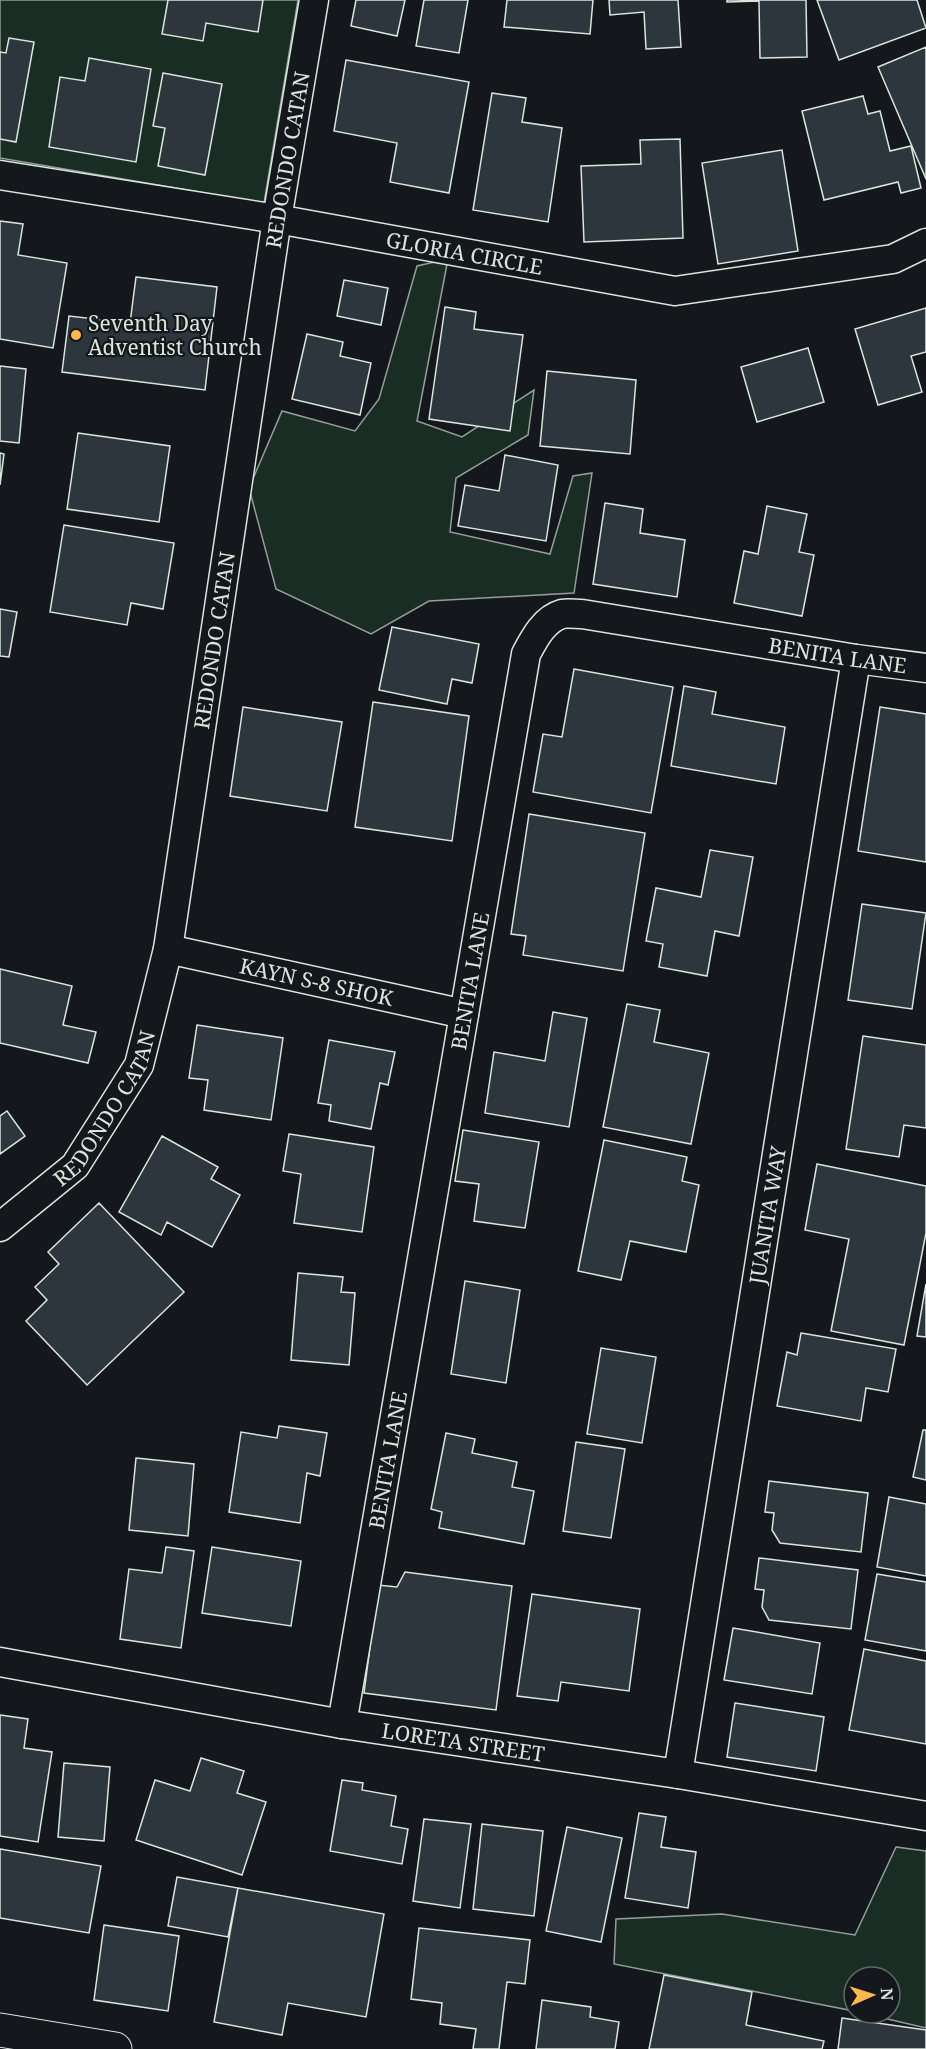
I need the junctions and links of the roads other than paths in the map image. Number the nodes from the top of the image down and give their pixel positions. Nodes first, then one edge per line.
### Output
1 (314, 0) edge
2 (0, 175) edge
3 (277, 219) junction
4 (926, 243) edge
5 (856, 659) junction
6 (926, 668) edge
7 (168, 949) junction
8 (464, 1014) junction
9 (0, 1227) edge
10 (0, 1662) edge
11 (342, 1724) junction
12 (678, 1774) junction
13 (926, 1816) edge
14 (0, 2030) edge
15 (116, 2049) edge

1 - 3 street, REDONDO CATAN
2 - 3 street, GLORIA CIRCLE
3 - 4 street, GLORIA CIRCLE
3 - 7 street, REDONDO CATAN
5 - 6 street, BENITA LANE
5 - 8 street, BENITA LANE
5 - 12 street, JUANITA WAY
7 - 8 street, KAYN S-8 SHOK
7 - 9 street, REDONDO CATAN
8 - 11 street, BENITA LANE
10 - 11 street, LORETA STREET
11 - 12 street, LORETA STREET
12 - 13 street, LORETA STREET
14 - 15 main road

